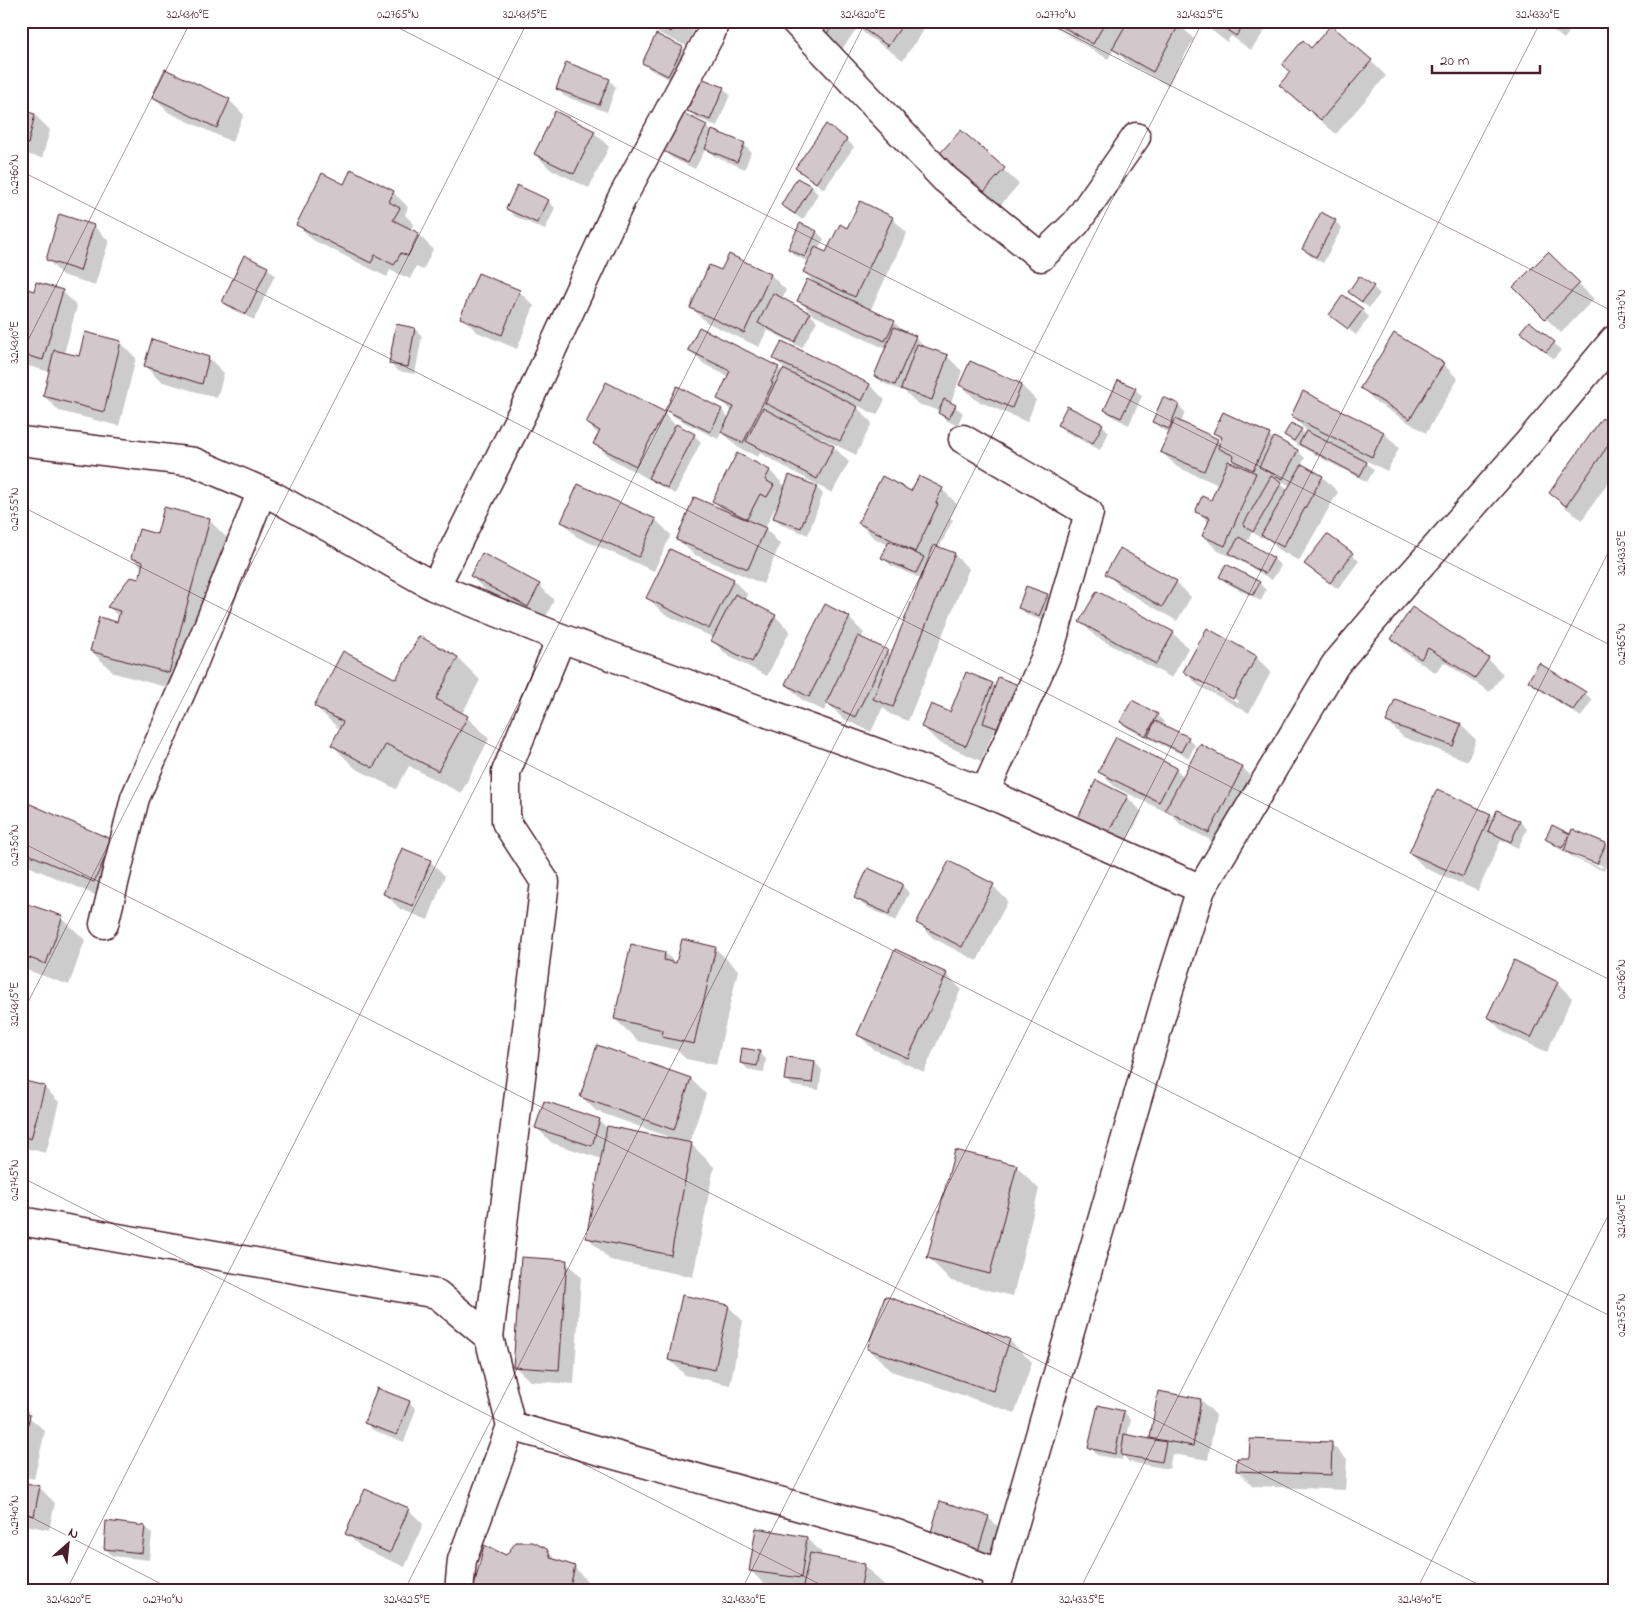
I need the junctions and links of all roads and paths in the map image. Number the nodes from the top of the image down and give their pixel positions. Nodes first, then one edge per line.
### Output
1 (715, 21) edge
2 (795, 21) edge
3 (1136, 138) dead end
4 (1614, 340) edge
5 (963, 439) dead end
6 (21, 441) edge
7 (262, 491) junction
8 (435, 586) junction
9 (561, 638) junction
10 (985, 792) junction
11 (1201, 889) junction
12 (104, 924) dead end
13 (21, 1221) edge
14 (489, 1337) junction
15 (511, 1426) junction
16 (997, 1582) edge
17 (459, 1591) edge

1 - 8 street
2 - 3 street
4 - 11 street
5 - 10 street
6 - 7 street
7 - 8 street
7 - 12 street
8 - 9 street
9 - 10 street
9 - 14 street
10 - 11 street
11 - 16 street
13 - 14 street
14 - 15 street
15 - 16 street
15 - 17 street

